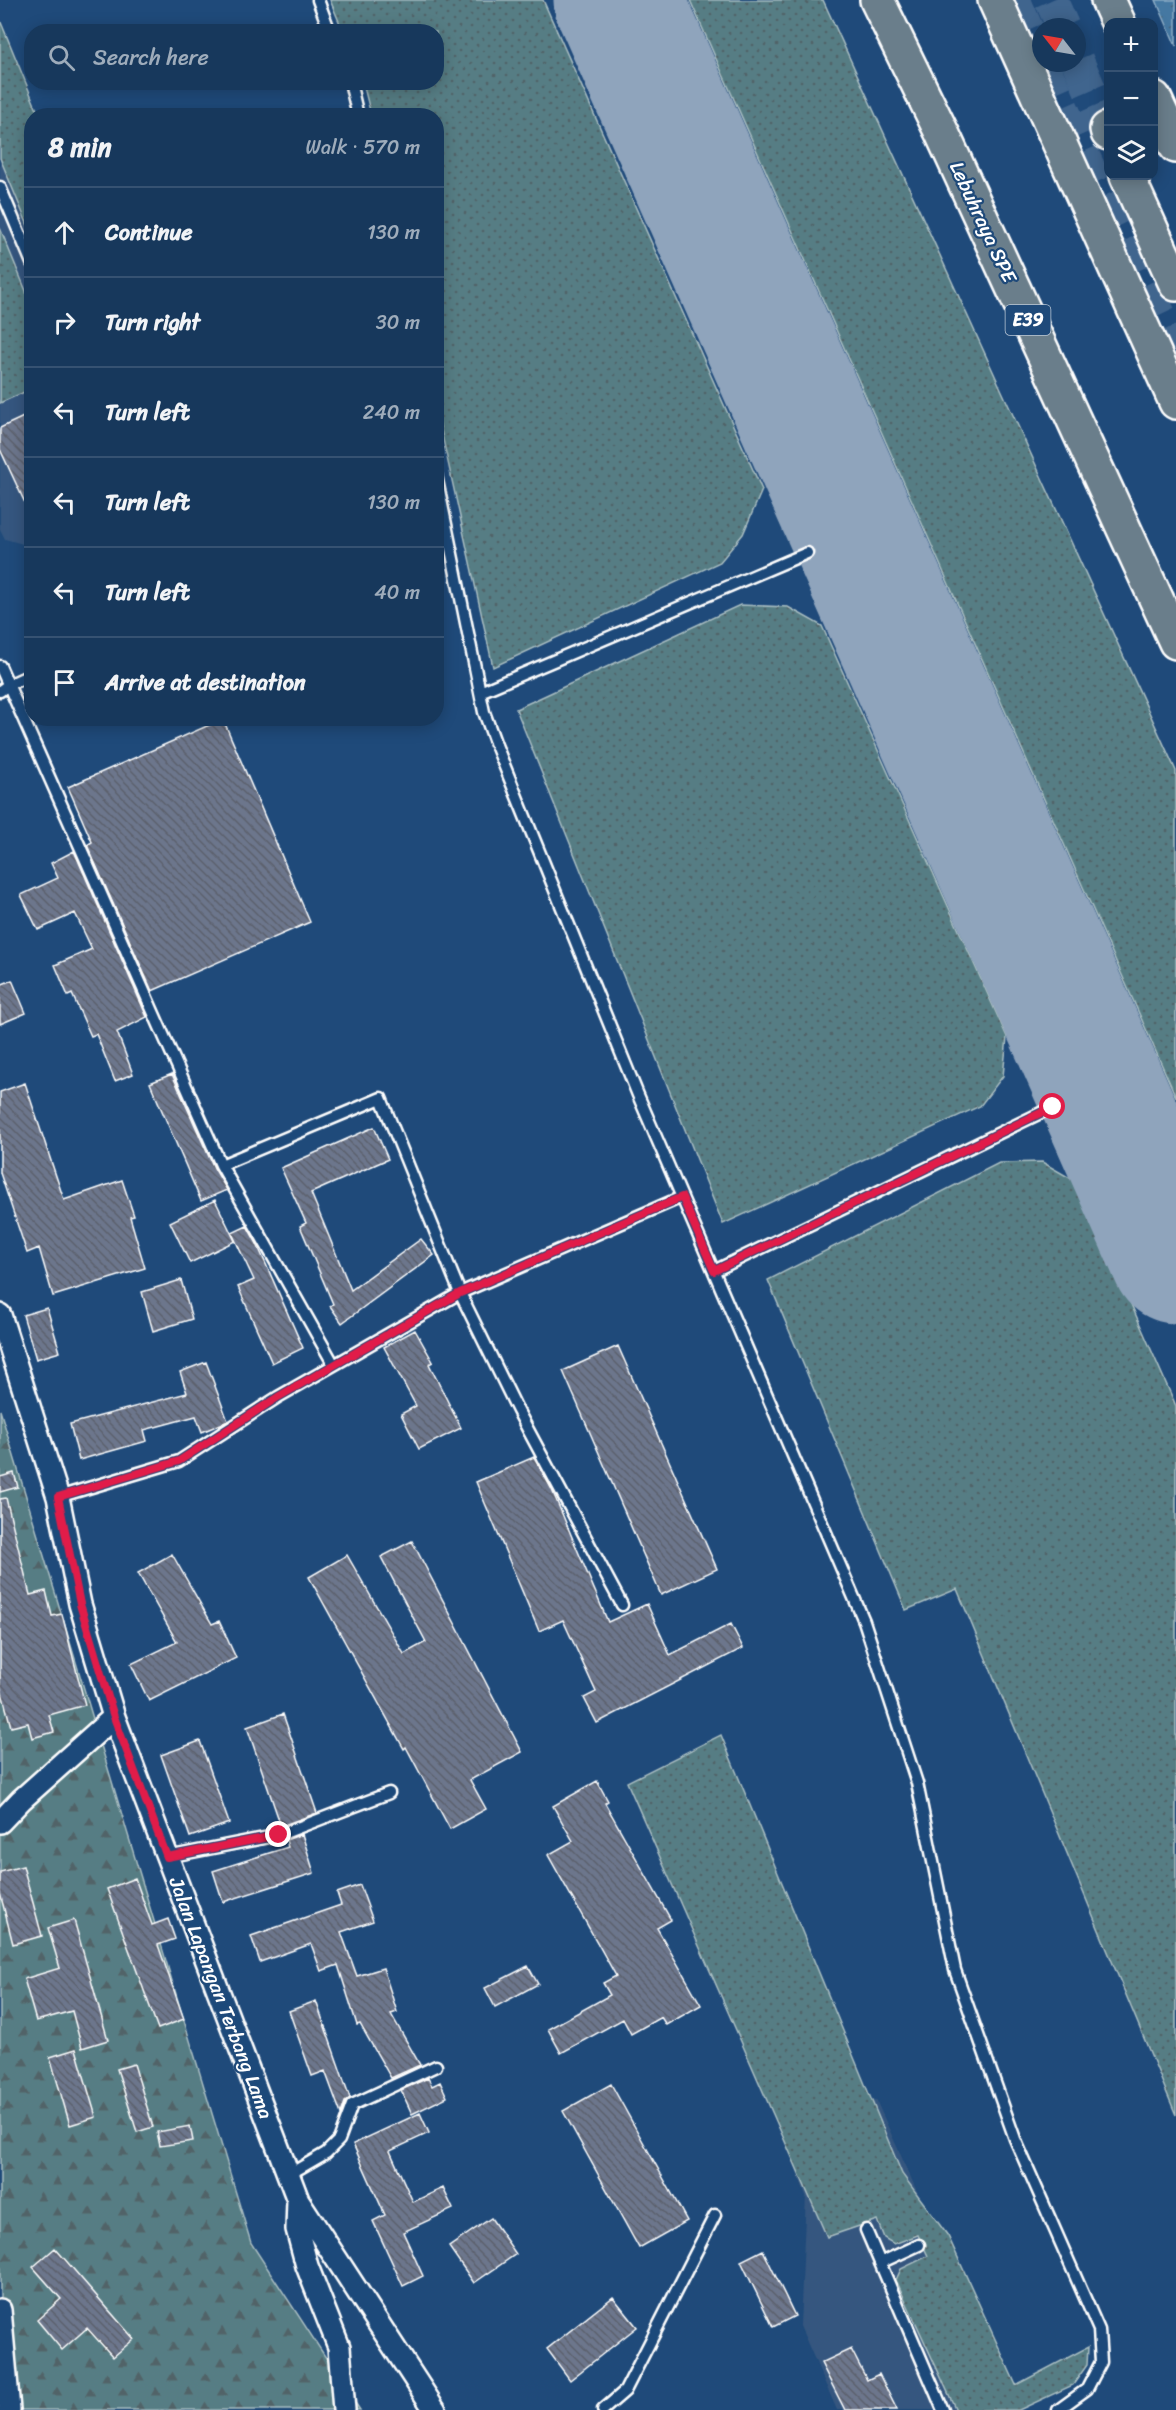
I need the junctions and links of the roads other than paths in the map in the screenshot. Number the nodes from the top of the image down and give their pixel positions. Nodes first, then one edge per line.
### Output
1 (318, 0) edge
2 (877, 0) edge
3 (892, 0) edge
4 (995, 0) edge
5 (1108, 0) edge
6 (1116, 18) edge
7 (327, 24) edge
8 (353, 90) edge
9 (1158, 107) edge
10 (356, 108) edge
11 (1176, 146) edge
12 (1129, 180) edge
13 (0, 187) edge
14 (24, 244) edge
15 (1176, 284) edge
16 (1176, 402) edge
17 (444, 514) edge
18 (807, 553) dead end
19 (1176, 610) edge
20 (1176, 642) edge
21 (0, 666) edge
22 (24, 678) edge
23 (4, 688) edge
24 (480, 692) junction
25 (1053, 1107) dead end
26 (221, 1165) junction
27 (682, 1197) junction
28 (714, 1271) junction
29 (460, 1293) junction
30 (0, 1315) edge
31 (334, 1365) junction
32 (58, 1497) junction
33 (622, 1605) dead end
34 (114, 1717) junction
35 (389, 1793) dead end
36 (0, 1822) edge
37 (167, 1857) junction
38 (435, 2066) dead end
39 (288, 2175) junction
40 (298, 2200) junction
41 (715, 2215) dead end
42 (866, 2230) dead end
43 (919, 2245) dead end
44 (880, 2263) junction
45 (0, 2310) edge
46 (9, 2410) edge
47 (344, 2410) edge
48 (435, 2410) edge
49 (603, 2410) edge
50 (943, 2410) edge
51 (1058, 2410) edge

1 - 7 lane
2 - 20 highway, Lebuhraya SPE / E39
3 - 19 highway, Lebuhraya SPE / E39
4 - 16 highway
5 - 6 highway
8 - 10 lane
9 - 11 highway
12 - 15 highway
13 - 14 lane
17 - 24 lane
18 - 24 lane
21 - 23 lane
22 - 23 lane
23 - 26 lane
24 - 27 lane
25 - 28 lane
26 - 29 lane
26 - 31 lane
27 - 28 lane
27 - 29 lane
28 - 51 lane
29 - 31 lane
29 - 33 lane
30 - 32 street, Jalan Lapangan Terbang Lama
31 - 32 lane
32 - 34 street, Jalan Lapangan Terbang Lama
34 - 36 street
34 - 37 street, Jalan Lapangan Terbang Lama
35 - 37 lane
37 - 39 street, Jalan Lapangan Terbang Lama
38 - 39 lane
39 - 40 street, Jalan Lapangan Terbang Lama
40 - 47 street
40 - 48 street, Jalan Lapangan Terbang Lama
41 - 49 lane
42 - 44 lane
43 - 44 lane
44 - 50 lane
45 - 46 street

